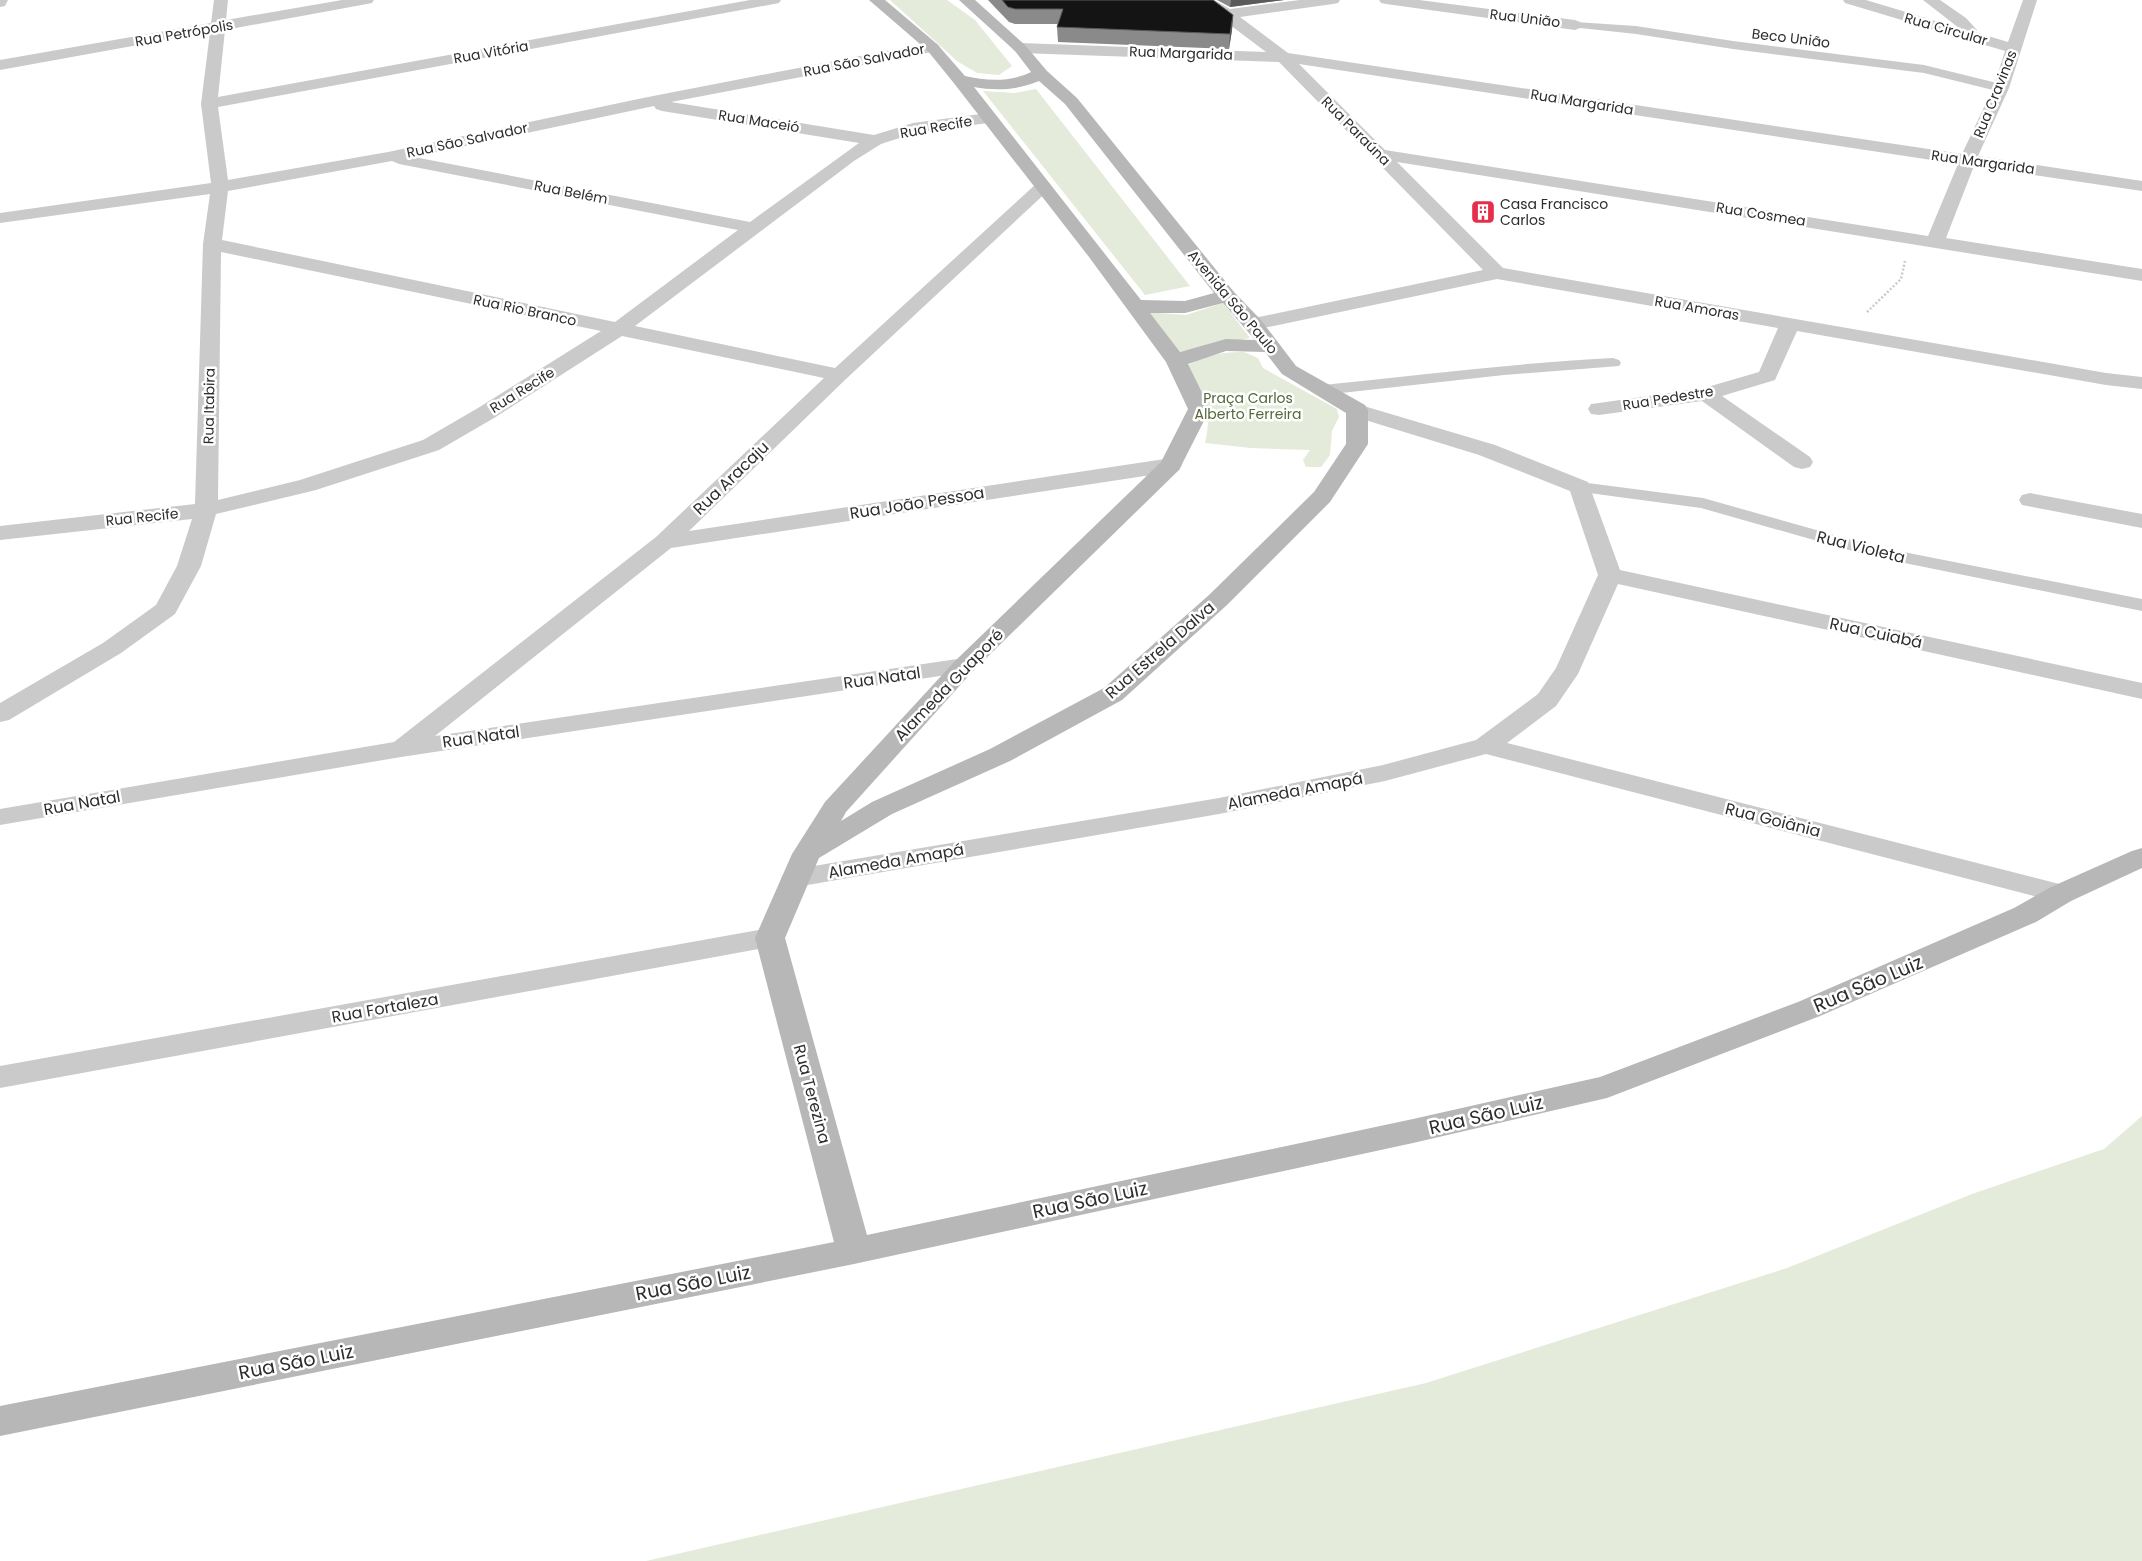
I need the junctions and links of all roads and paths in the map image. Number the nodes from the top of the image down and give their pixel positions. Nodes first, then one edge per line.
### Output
1 (220, 0) edge
2 (367, 0) edge
3 (774, 0) edge
4 (876, 0) edge
5 (966, 0) edge
6 (1204, 0) edge
7 (1333, 0) edge
8 (1386, 0) edge
9 (1850, 0) edge
10 (1930, 0) edge
11 (2030, 0) edge
12 (1227, 14) junction
13 (1575, 24) joint
14 (219, 26) junction
15 (1977, 38) junction
16 (932, 47) junction
17 (1020, 48) junction
18 (2014, 49) junction
19 (1283, 57) junction
20 (0, 65) edge
21 (1040, 74) junction
22 (959, 79) junction
23 (2000, 88) junction
24 (643, 103) junction
25 (209, 104) junction
26 (988, 118) junction
27 (875, 140) junction
28 (1379, 154) junction
29 (388, 157) junction
30 (1968, 160) junction
31 (2142, 186) edge
32 (220, 187) junction
33 (1043, 187) junction
34 (0, 218) edge
35 (754, 228) junction
36 (1935, 242) junction
37 (212, 244) junction
38 (1498, 274) junction
39 (2142, 275) edge
40 (1900, 279) dead end
41 (1226, 296) junction
42 (1135, 305) junction
43 (1254, 324) junction
44 (1790, 324) junction
45 (617, 330) junction
46 (1846, 333) junction
47 (1271, 346) junction
48 (1176, 361) junction
49 (1613, 363) dead end
50 (839, 375) junction
51 (2142, 383) edge
52 (1323, 390) junction
53 (1706, 394) junction
54 (1600, 409) dead end
55 (1357, 410) junction
56 (1802, 462) dead end
57 (1171, 465) junction
58 (1580, 487) junction
59 (2030, 500) dead end
60 (206, 510) junction
61 (2142, 521) edge
62 (0, 534) edge
63 (664, 542) junction
64 (1610, 575) junction
65 (2142, 606) edge
66 (964, 666) junction
67 (2142, 691) edge
68 (0, 714) edge
69 (1486, 746) junction
70 (401, 749) junction
71 (0, 817) edge
72 (2142, 857) edge
73 (801, 866) junction
74 (2061, 894) junction
75 (770, 938) junction
76 (0, 1077) edge
77 (854, 1251) junction
78 (0, 1420) edge

1 - 14 street, Rua Itabira
2 - 14 street, Rua Petrópolis
3 - 25 street, Rua Vitória
4 - 16 street
5 - 17 street, Avenida São Paulo
6 - 12 street, Rua Paraúna
7 - 12 street
8 - 13 street, Rua União
9 - 15 street, Rua Circular
10 - 15 street
11 - 18 street, Rua Cravinas
12 - 19 street, Rua Paraúna
13 - 23 lane, Beco União
14 - 20 street, Rua Petrópolis
14 - 25 street, Rua Itabira
15 - 18 street, Rua Circular
16 - 22 street
16 - 24 street, Rua São Salvador
17 - 19 street, Rua Margarida
17 - 21 street, Avenida São Paulo
18 - 23 street, Rua Cravinas
19 - 28 street, Rua Paraúna
19 - 30 street, Rua Margarida
21 - 22 street
21 - 41 street, Avenida São Paulo
22 - 26 street
23 - 30 street, Rua Cravinas
24 - 27 street, Rua Maceió
24 - 29 street, Rua São Salvador
25 - 32 street, Rua Itabira
26 - 27 street, Rua Recife
26 - 33 street
27 - 35 street, Rua Recife
28 - 36 street, Rua Cosmea
28 - 38 street, Rua Paraúna
29 - 32 street, Rua São Salvador
29 - 35 street, Rua Belém
30 - 31 street, Rua Margarida
30 - 36 street, Rua Cravinas
32 - 34 street, Rua São Salvador
32 - 37 street, Rua Itabira
33 - 42 street
33 - 50 street, Rua Aracaju
35 - 45 street, Rua Recife
36 - 39 street, Rua Cosmea
37 - 45 street, Rua Rio Branco
37 - 60 street, Rua Itabira
38 - 43 street, Rua Amoras
38 - 44 street, Rua Amoras
40 - 46 path
41 - 42 street
41 - 43 street, Avenida São Paulo
42 - 48 street
43 - 47 street, Avenida São Paulo
44 - 46 street, Rua Amoras
44 - 53 street, Rua Pedestre
45 - 50 street, Rua Rio Branco
45 - 60 street, Rua Recife
46 - 51 street, Rua Amoras
47 - 48 street
47 - 52 street, Avenida São Paulo
48 - 57 street
49 - 52 lane
50 - 63 street, Rua Aracaju
52 - 55 street, Avenida São Paulo
53 - 54 street, Rua Pedestre
53 - 56 street
55 - 58 street, Avenida São Paulo
55 - 73 street, Rua Estrela Dalva
57 - 63 street, Rua João Pessoa
57 - 66 street, Alameda Guaporé
58 - 64 street
58 - 65 lane, Rua Violeta
59 - 61 street
60 - 62 street, Rua Recife
60 - 68 street, Rua Itabira
63 - 70 street, Rua Aracaju
64 - 67 street, Rua Cuiabá
64 - 69 street, Alameda Amapá
66 - 70 street, Rua Natal
66 - 73 street, Alameda Guaporé
69 - 73 street, Alameda Amapá
69 - 74 street, Rua Goiânia
70 - 71 street, Rua Natal
72 - 74 street, Rua São Luiz
73 - 75 street, Alameda Guaporé
74 - 77 street, Rua São Luiz
75 - 76 street, Rua Fortaleza
75 - 77 street, Rua Terezina
77 - 78 street, Rua São Luiz

